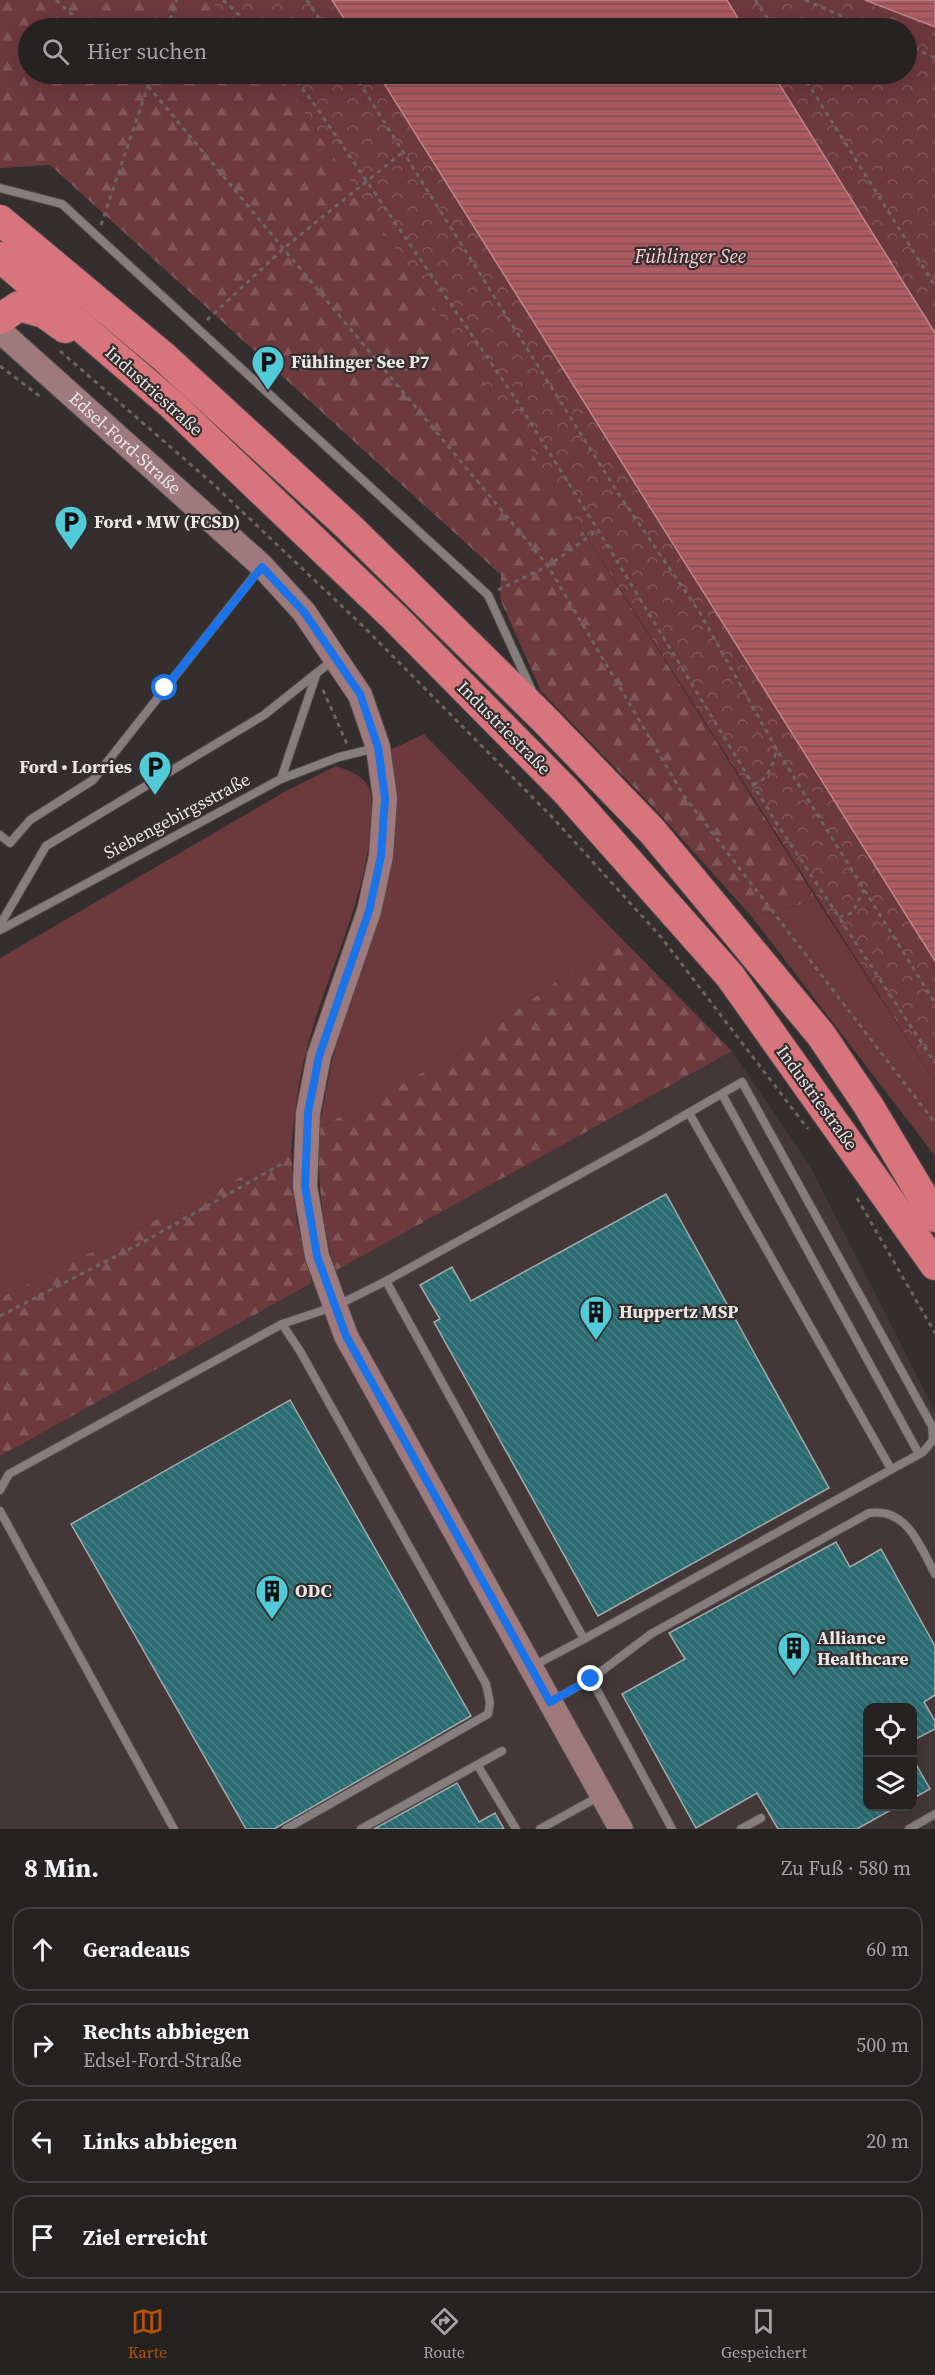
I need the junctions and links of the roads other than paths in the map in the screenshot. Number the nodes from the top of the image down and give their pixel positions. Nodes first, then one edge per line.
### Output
1 (0, 188) edge
2 (0, 220) edge
3 (0, 257) edge
4 (0, 319) edge
5 (0, 331) edge
6 (171, 404) junction
7 (262, 567) junction
8 (335, 657) junction
9 (316, 675) junction
10 (544, 719) junction
11 (378, 747) junction
12 (281, 779) junction
13 (0, 835) edge
14 (0, 928) edge
15 (722, 1094) junction
16 (868, 1105) junction
17 (689, 1113) junction
18 (935, 1186) edge
19 (935, 1217) edge
20 (934, 1264) edge
21 (386, 1281) junction
22 (336, 1306) junction
23 (282, 1324) junction
24 (919, 1454) junction
25 (891, 1469) junction
26 (0, 1490) edge
27 (0, 1511) edge
28 (935, 1574) edge
29 (584, 1639) junction
30 (530, 1668) junction
31 (591, 1679) junction
32 (550, 1702) junction
33 (502, 1751) dead end
34 (478, 1766) junction
35 (601, 1795) junction
36 (935, 1814) edge
37 (760, 1818) dead end
38 (174, 1829) edge
39 (286, 1829) edge
40 (361, 1829) edge
41 (516, 1829) edge
42 (540, 1829) edge
43 (621, 1829) edge
44 (672, 1829) edge
45 (741, 1829) edge
46 (909, 1829) edge

1 - 10 lane
2 - 10 highway, Industriestraße
3 - 6 highway, Industriestraße
4 - 6 highway
5 - 7 street, Edsel-Ford-Straße
6 - 20 highway, Industriestraße
7 - 8 street, Edsel-Ford-Straße
7 - 13 lane
8 - 9 lane
8 - 11 street, Edsel-Ford-Straße
9 - 12 lane
9 - 14 lane
10 - 16 highway, Industriestraße
11 - 12 lane, Siebengebirgsstraße
11 - 22 street, Edsel-Ford-Straße
12 - 14 lane, Siebengebirgsstraße
15 - 17 lane
15 - 24 lane
15 - 24 lane
16 - 18 highway
16 - 19 highway, Industriestraße
17 - 21 lane
17 - 25 lane
21 - 22 lane
21 - 29 lane
22 - 23 lane
22 - 30 street, Edsel-Ford-Straße
23 - 26 lane
23 - 39 lane
24 - 25 lane
25 - 29 lane
27 - 38 lane
28 - 31 lane
29 - 30 lane
30 - 32 street, Edsel-Ford-Straße
31 - 32 lane
31 - 44 lane
32 - 35 street, Edsel-Ford-Straße
33 - 34 lane
34 - 40 lane
34 - 41 lane
35 - 42 lane
35 - 43 street, Edsel-Ford-Straße
36 - 46 lane
37 - 45 lane

